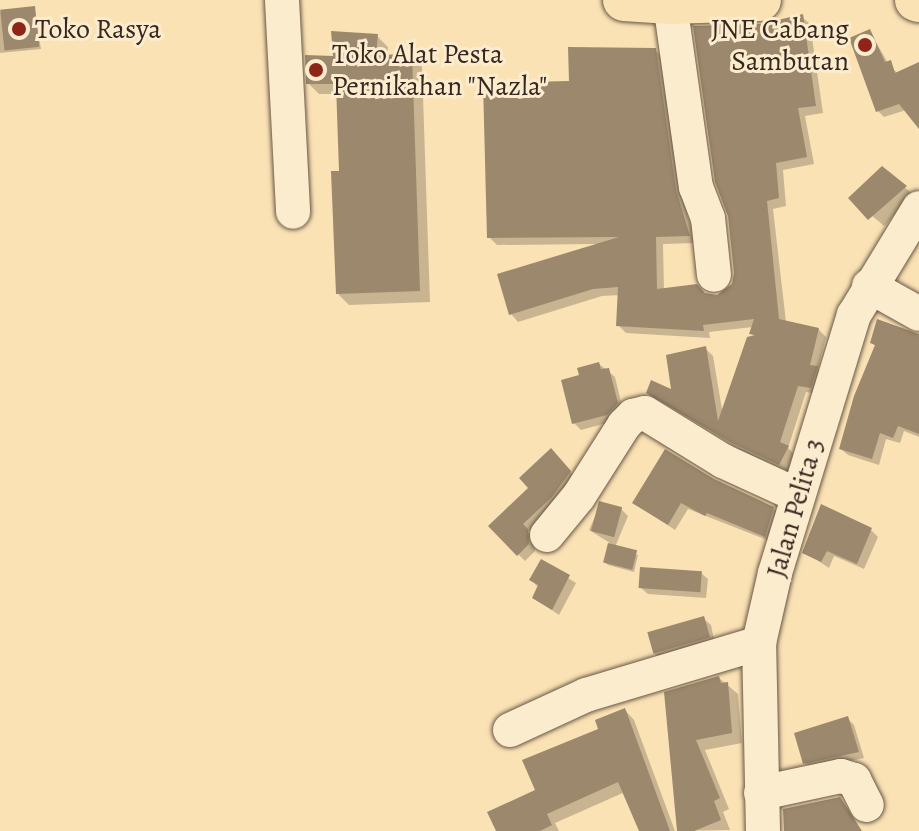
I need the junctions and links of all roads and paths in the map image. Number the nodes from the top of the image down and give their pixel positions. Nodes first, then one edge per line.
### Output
1 (282, 0) edge
2 (624, 0) edge
3 (749, 0) edge
4 (760, 0) edge
5 (670, 3) junction
6 (919, 208) edge
7 (293, 212) dead end
8 (714, 275) dead end
9 (869, 286) junction
10 (919, 314) edge
11 (797, 495) junction
12 (547, 535) dead end
13 (759, 643) junction
14 (510, 730) dead end
15 (761, 793) junction
16 (867, 805) dead end
17 (763, 831) edge

1 - 7 street
2 - 5 main road
3 - 4 main road
3 - 5 main road
5 - 8 street
6 - 9 street, Jalan Pelita 3
9 - 10 street
9 - 11 street, Jalan Pelita 3
11 - 12 street
11 - 13 street, Jalan Pelita 3
13 - 14 street
13 - 15 street, Jalan Pelita 3
15 - 16 street
15 - 17 street, Jalan Pelita 3

